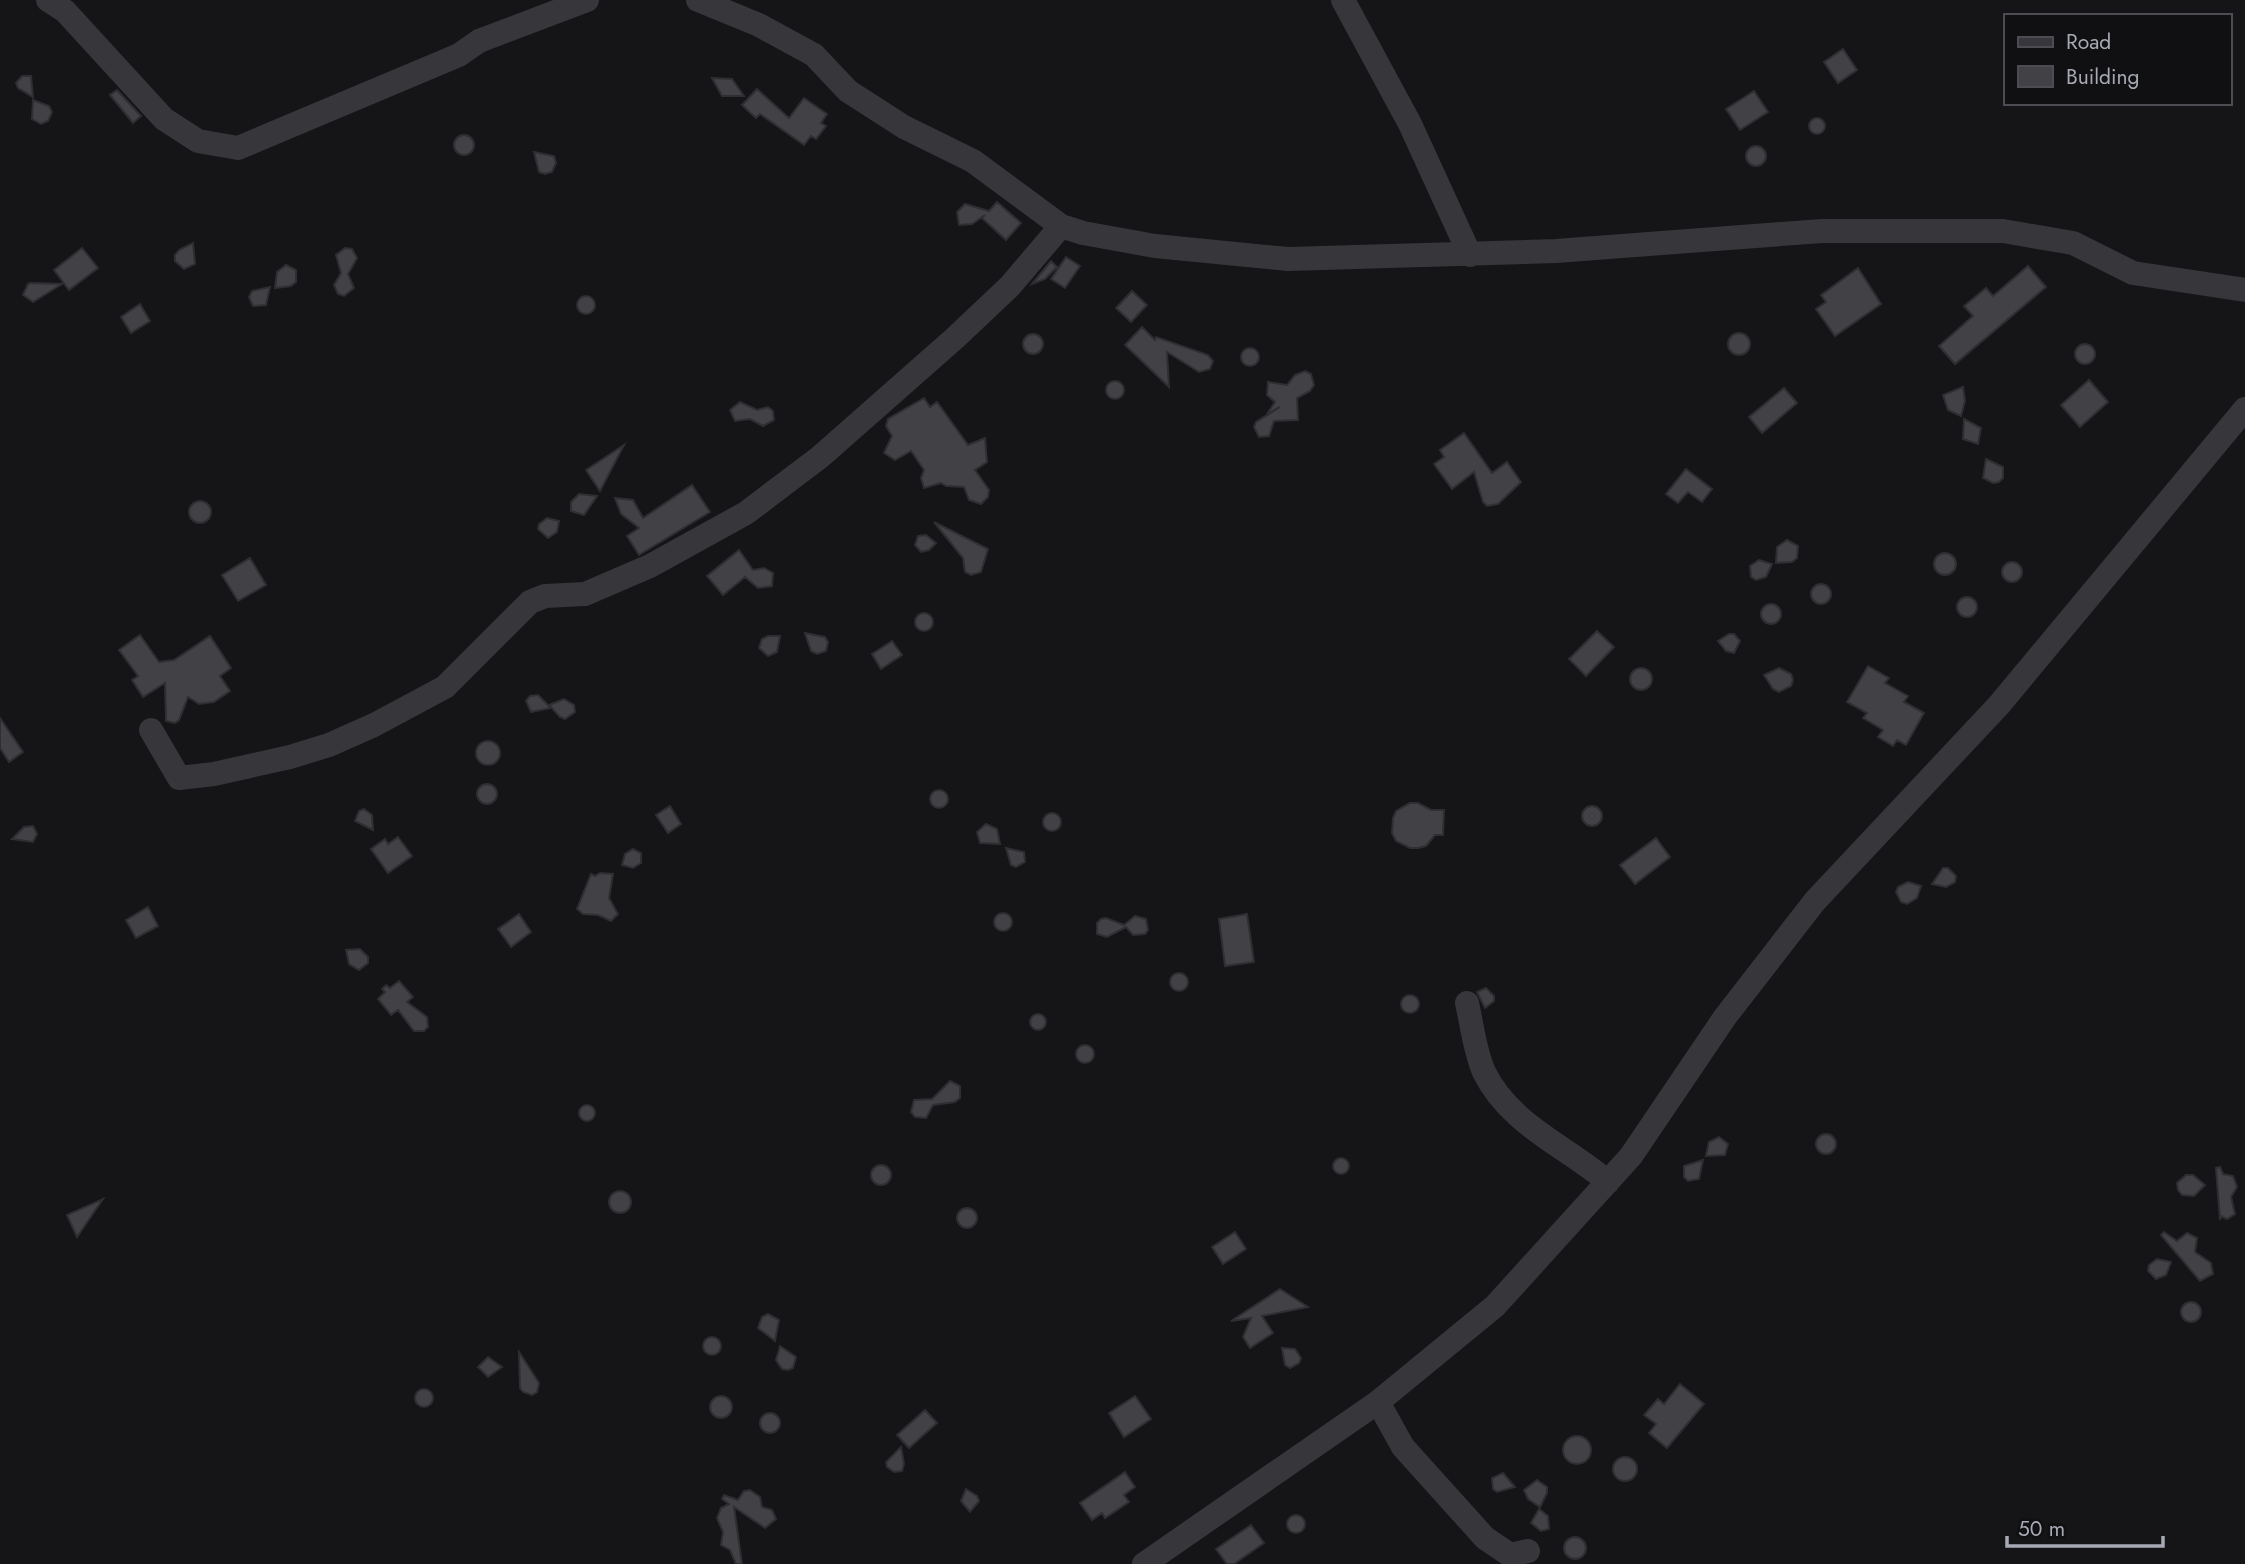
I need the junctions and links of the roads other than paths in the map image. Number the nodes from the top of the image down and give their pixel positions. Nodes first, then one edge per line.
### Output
1 (48, 0) edge
2 (587, 0) edge
3 (698, 0) edge
4 (1343, 0) edge
5 (1061, 226) junction
6 (1470, 255) junction
7 (2245, 290) edge
8 (2245, 409) edge
9 (151, 730) dead end
10 (1467, 1003) dead end
11 (1608, 1182) junction
12 (1378, 1402) junction
13 (1528, 1550) dead end
14 (1144, 1564) edge

1 - 2 street
3 - 5 street
4 - 6 street
5 - 6 street
5 - 9 street
6 - 7 street
8 - 11 street
10 - 11 street
11 - 12 street
12 - 13 street
12 - 14 street

